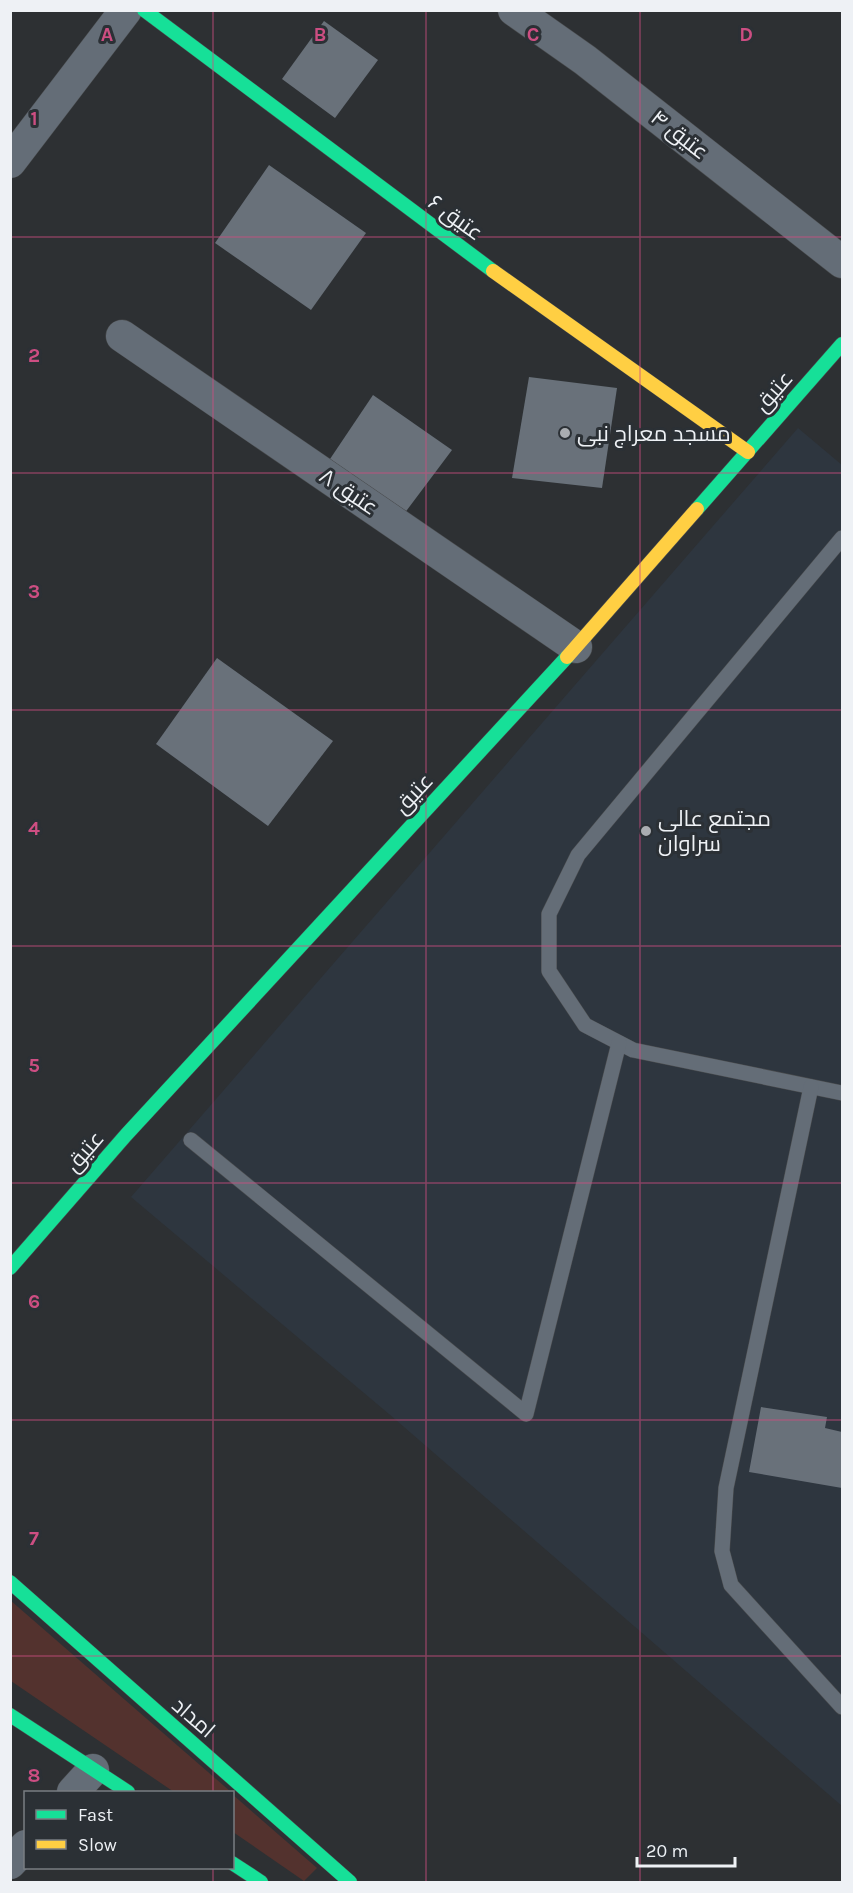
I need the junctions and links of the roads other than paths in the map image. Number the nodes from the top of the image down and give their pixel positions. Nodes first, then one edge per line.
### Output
1 (126, 10) edge
2 (144, 10) edge
3 (514, 10) edge
4 (10, 162) edge
5 (843, 262) edge
6 (122, 336) dead end
7 (843, 344) edge
8 (748, 452) junction
9 (842, 538) edge
10 (576, 647) junction
11 (619, 1043) junction
12 (811, 1087) junction
13 (843, 1093) edge
14 (191, 1140) dead end
15 (10, 1268) edge
16 (10, 1582) edge
17 (843, 1707) edge
18 (10, 1715) edge
19 (93, 1770) junction
20 (74, 1791) edge
21 (126, 1791) edge
22 (24, 1848) edge
23 (10, 1863) edge
24 (234, 1864) edge
25 (261, 1882) edge
26 (347, 1882) edge

1 - 4 street
2 - 8 street, عتیق ۶
3 - 5 street, عتیق ۴
6 - 10 street, عتیق ۸
7 - 8 street, عتیق
8 - 10 street, عتیق
9 - 11 lane
10 - 15 street, عتیق
11 - 12 lane
11 - 14 lane
12 - 13 lane
12 - 17 lane
16 - 26 street, امداد
18 - 19 street
19 - 20 street
19 - 21 street
22 - 23 street
24 - 25 street

